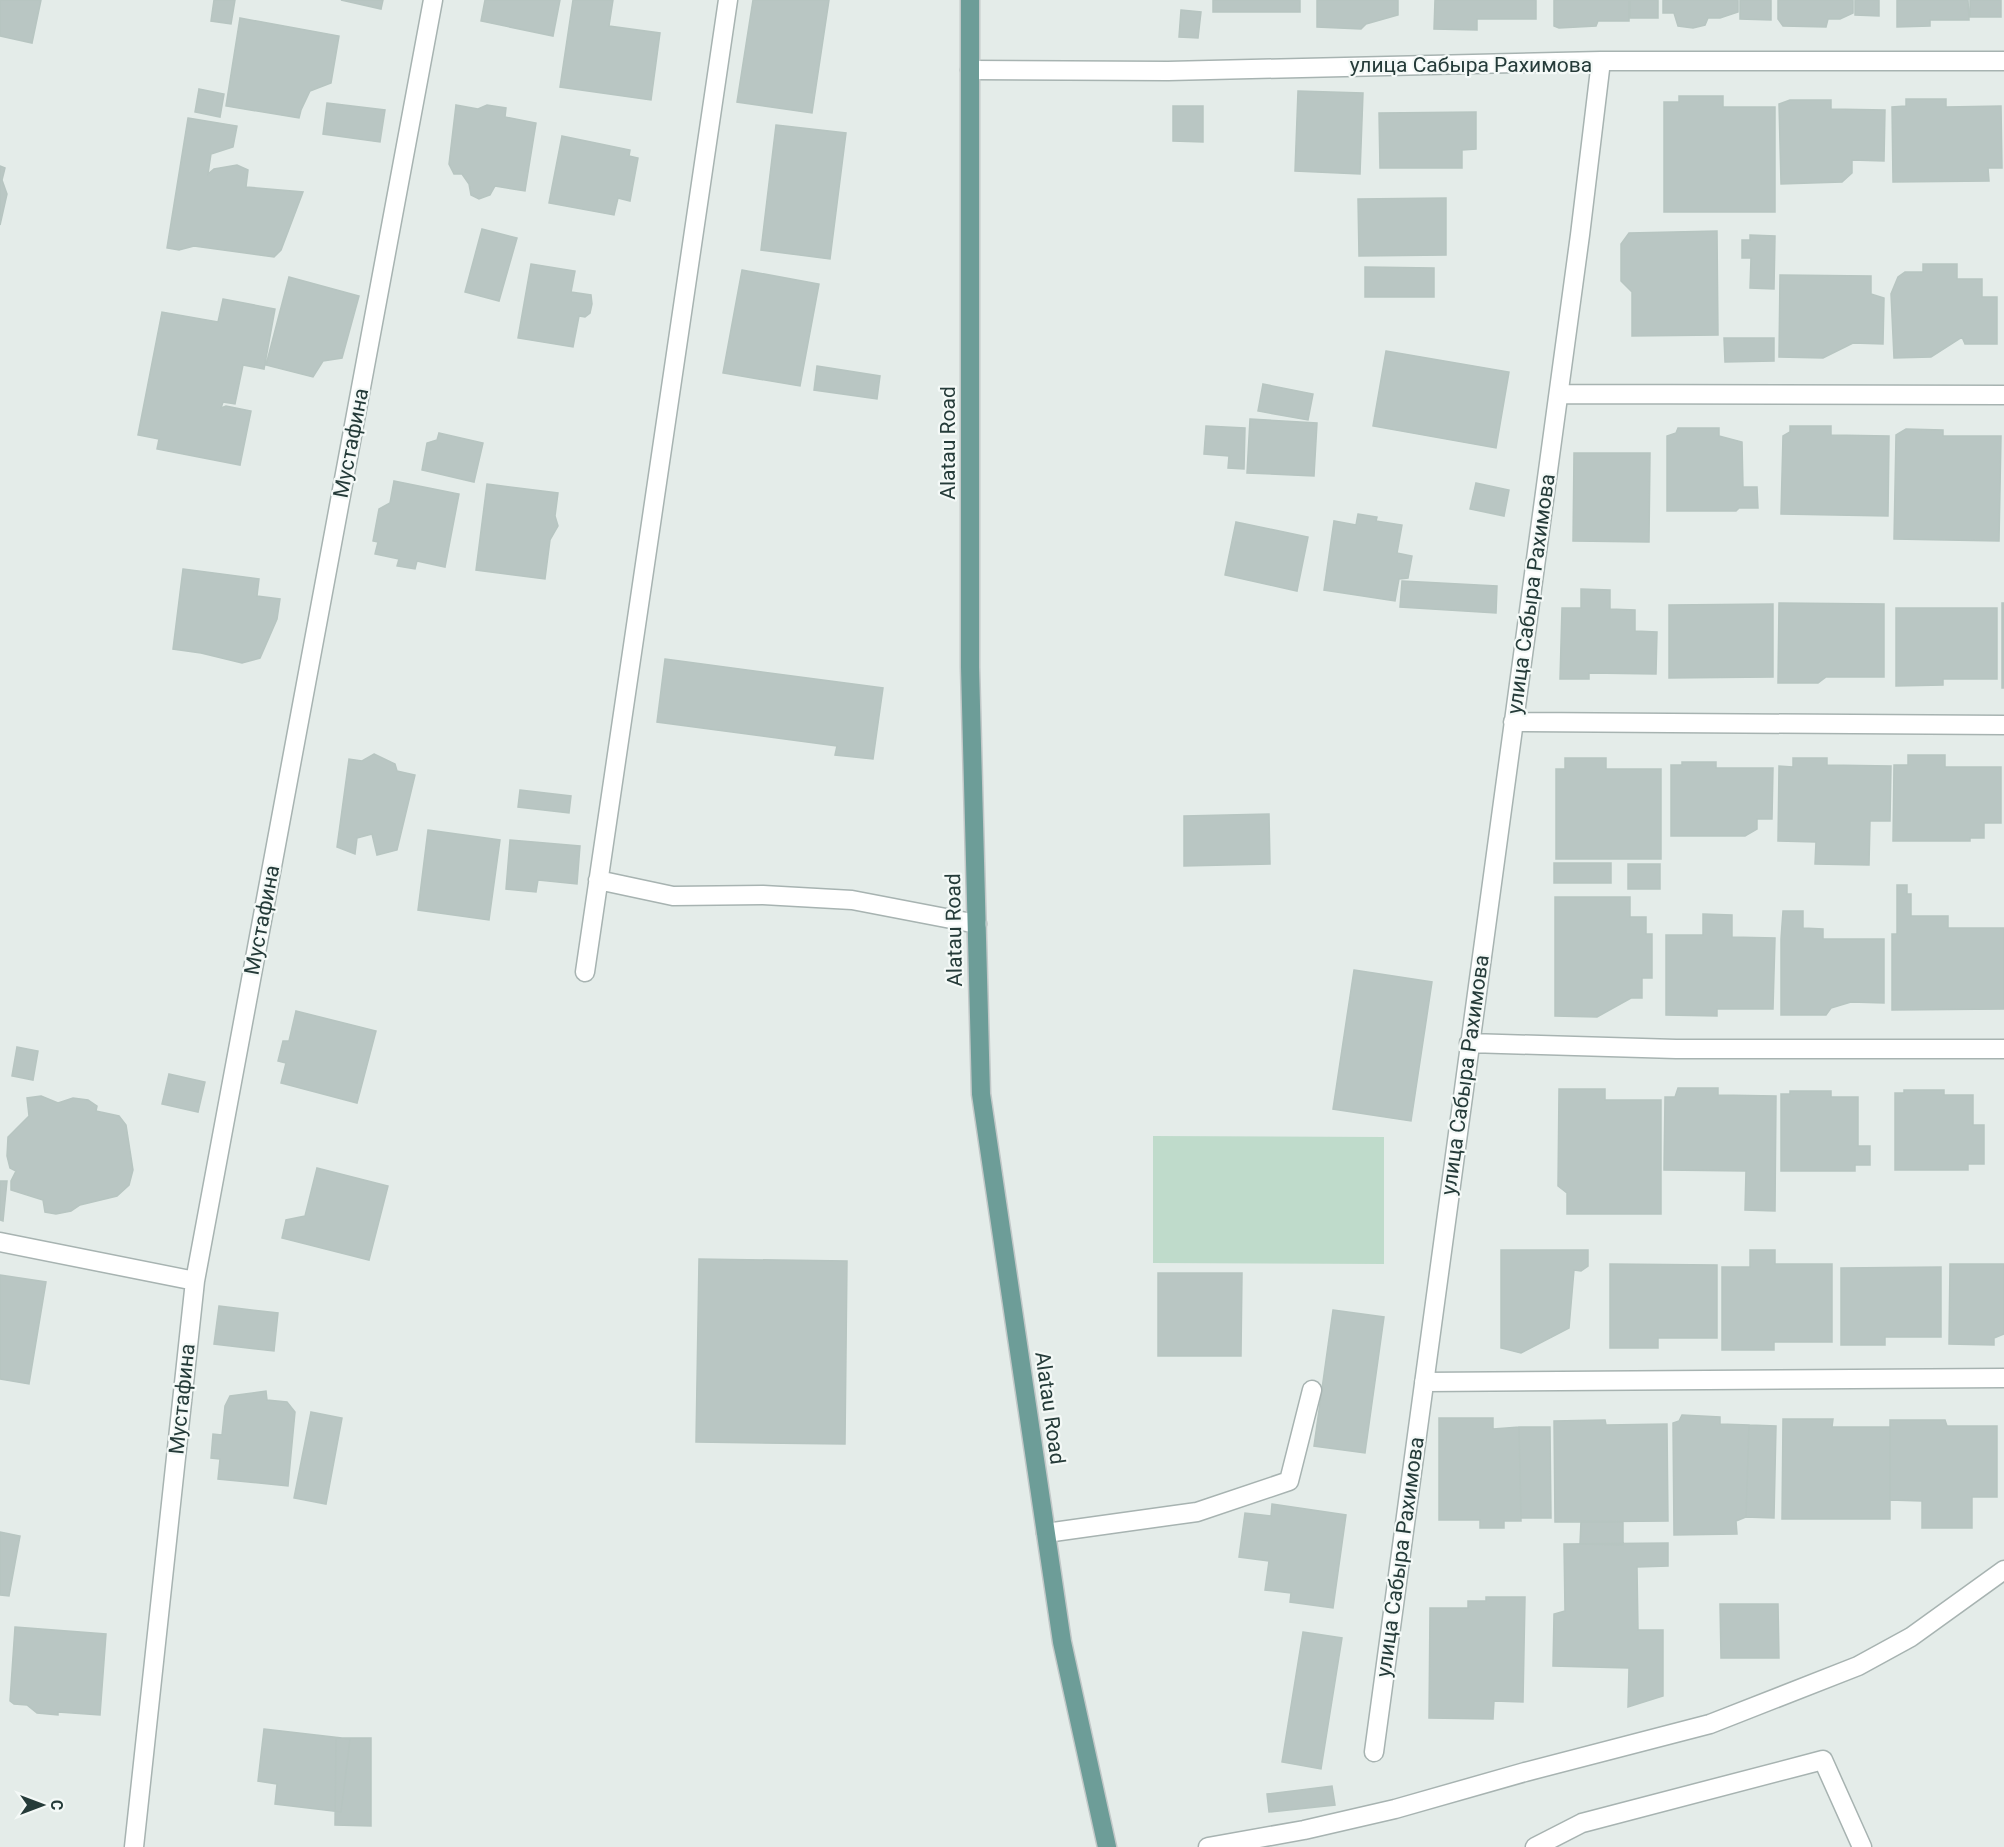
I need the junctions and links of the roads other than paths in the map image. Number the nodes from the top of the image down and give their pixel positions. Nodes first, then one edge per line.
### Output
1 (433, 0) edge
2 (728, 0) edge
3 (970, 0) edge
4 (1601, 61) junction
5 (2004, 61) edge
6 (970, 70) junction
7 (1558, 394) junction
8 (2004, 395) edge
9 (1513, 722) junction
10 (2004, 725) edge
11 (598, 880) junction
12 (976, 924) junction
13 (585, 972) dead end
14 (1469, 1043) junction
15 (2004, 1049) edge
16 (0, 1242) edge
17 (195, 1281) junction
18 (2004, 1378) edge
19 (1424, 1382) junction
20 (1312, 1390) dead end
21 (1046, 1533) junction
22 (2004, 1570) edge
23 (1374, 1752) dead end
24 (134, 1847) edge
25 (1107, 1847) edge
26 (1208, 1847) edge
27 (1535, 1847) edge
28 (1862, 1847) edge

1 - 17 street, Мустафина
2 - 11 street
3 - 6 main road, Alatau Road
4 - 5 street
4 - 6 street, улица Сабыра Рахимова
4 - 7 street, улица Сабыра Рахимова
6 - 12 main road, Alatau Road
7 - 8 street
7 - 9 street, улица Сабыра Рахимова
9 - 10 street
9 - 14 street, улица Сабыра Рахимова
11 - 12 street
11 - 13 street
12 - 21 main road, Alatau Road
14 - 15 street
14 - 19 street, улица Сабыра Рахимова
16 - 17 street
17 - 24 street, Мустафина
18 - 19 street
19 - 23 street, улица Сабыра Рахимова
20 - 21 street
21 - 25 main road, Alatau Road
22 - 26 street
27 - 28 street

